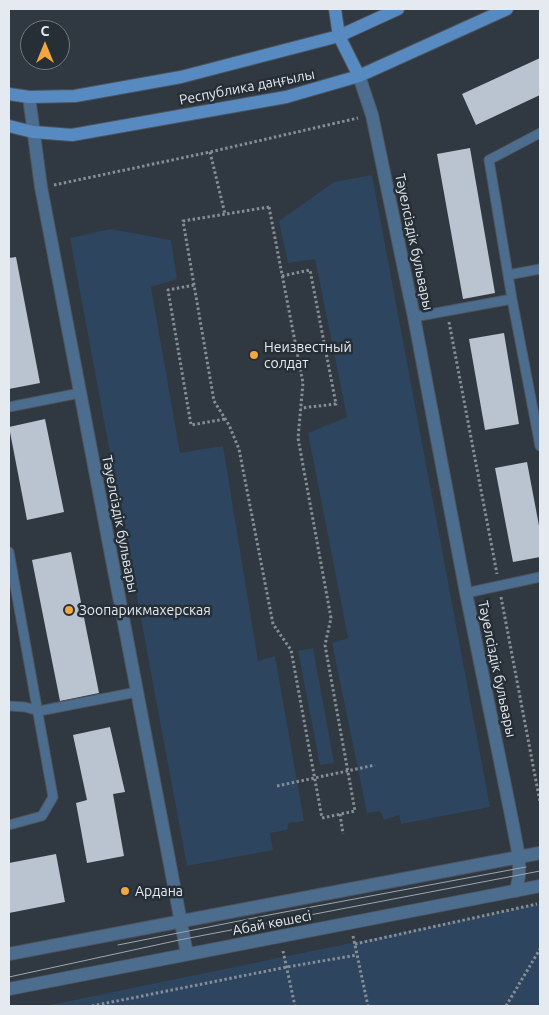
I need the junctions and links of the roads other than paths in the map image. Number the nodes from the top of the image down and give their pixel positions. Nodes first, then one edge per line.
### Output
1 (335, 9) edge
2 (398, 9) edge
3 (507, 9) edge
4 (339, 36) junction
5 (359, 76) junction
6 (9, 94) edge
7 (29, 97) junction
8 (9, 126) edge
9 (33, 132) junction
10 (540, 134) edge
11 (540, 269) edge
12 (508, 275) junction
13 (512, 299) junction
14 (414, 317) junction
15 (80, 393) junction
16 (9, 407) edge
17 (540, 446) edge
18 (9, 552) edge
19 (540, 577) edge
20 (12, 583) edge
21 (466, 593) junction
22 (137, 692) junction
23 (9, 706) edge
24 (39, 711) junction
25 (9, 825) edge
26 (540, 853) edge
27 (519, 857) junction
28 (540, 886) edge
29 (516, 891) junction
30 (181, 921) junction
31 (9, 954) edge
32 (187, 954) junction
33 (9, 989) edge

1 - 4 main road
2 - 4 main road, Республика даңғылы
3 - 5 main road, Республика даңғылы
4 - 5 main road
4 - 7 main road, Республика даңғылы
5 - 9 main road, Республика даңғылы
5 - 14 street, Тәуелсіздік бульвары
6 - 7 main road, Республика даңғылы
7 - 9 street, Тәуелсіздік бульвары
8 - 9 main road, Республика даңғылы
9 - 15 street, Тәуелсіздік бульвары
10 - 12 lane
11 - 12 lane
12 - 13 lane
13 - 14 lane
13 - 17 lane
14 - 21 street, Тәуелсіздік бульвары
15 - 16 lane
15 - 22 street, Тәуелсіздік бульвары
18 - 20 lane
19 - 21 lane
20 - 24 lane
21 - 27 street, Тәуелсіздік бульвары
22 - 24 lane
22 - 30 street, Тәуелсіздік бульвары
23 - 24 lane
24 - 25 lane
26 - 27 street, Абай көшесі
27 - 29 street, Тәуелсіздік бульвары
27 - 30 street, Абай көшесі
28 - 29 street, Абай көшесі
29 - 32 street, Абай көшесі
30 - 31 street, Абай көшесі
30 - 32 street, Тәуелсіздік бульвары
32 - 33 street, Абай көшесі

